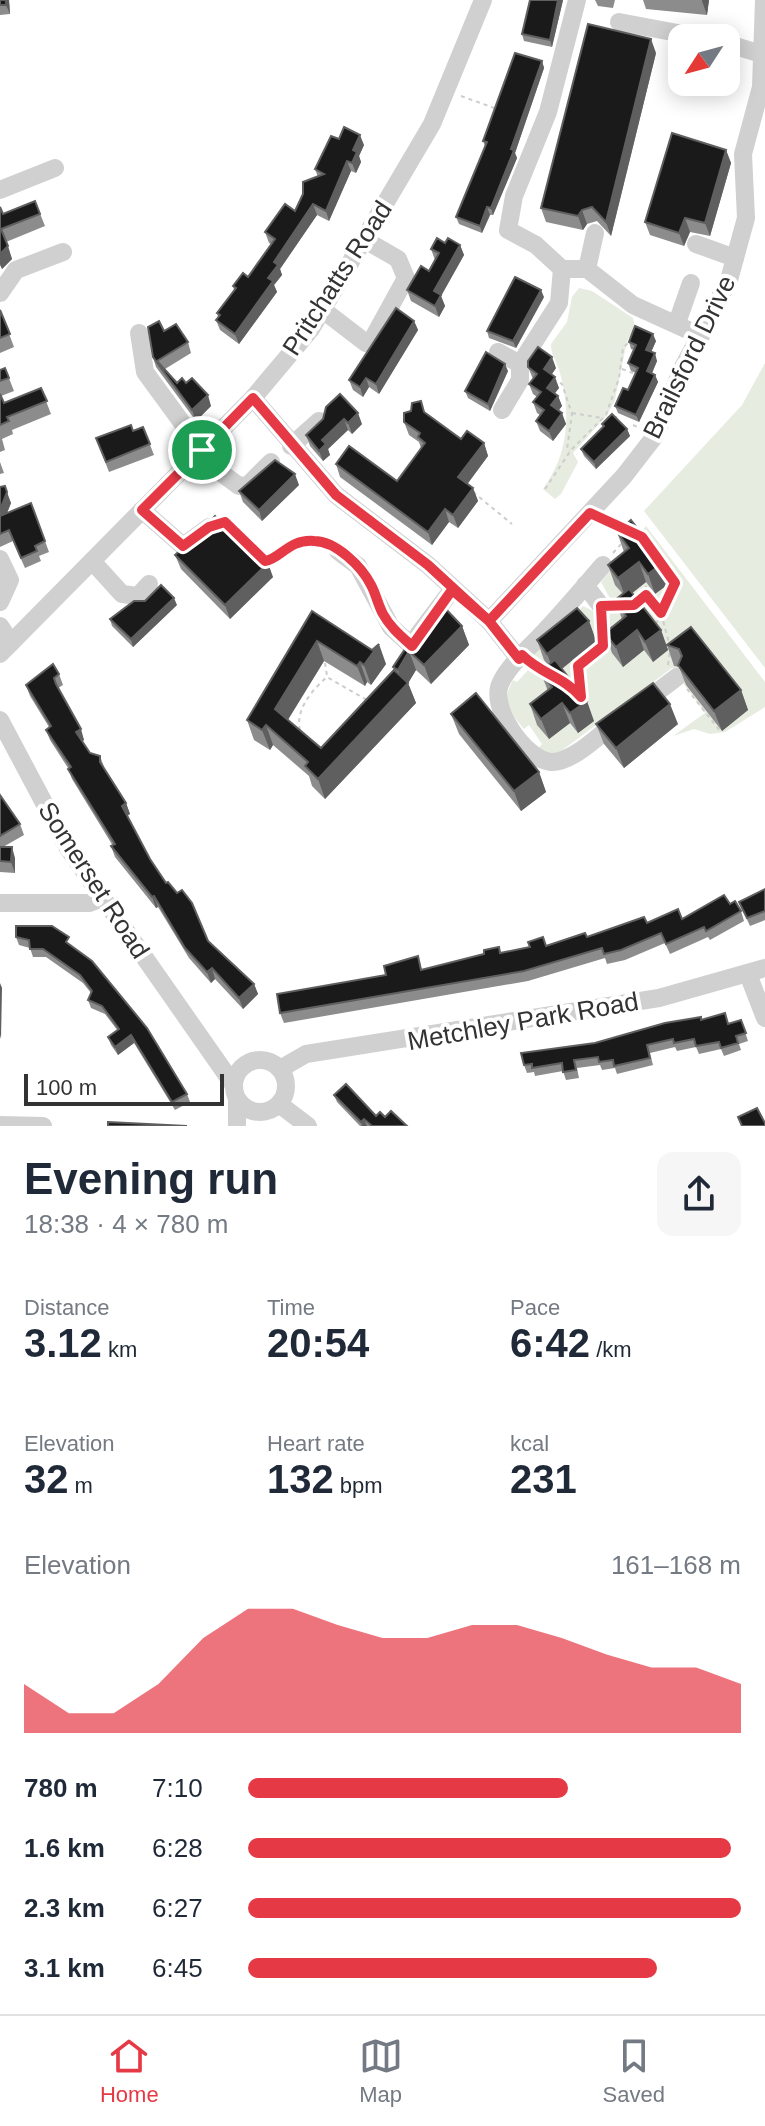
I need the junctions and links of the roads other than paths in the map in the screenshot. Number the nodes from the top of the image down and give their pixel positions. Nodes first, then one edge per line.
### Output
1 (483, 0) edge
2 (577, 0) edge
3 (764, 0) edge
4 (619, 22) dead end
5 (668, 31) edge
6 (740, 47) edge
7 (764, 55) edge
8 (55, 168) dead end
9 (0, 190) edge
10 (595, 233) dead end
11 (365, 240) junction
12 (696, 244) dead end
13 (63, 252) dead end
14 (735, 258) junction
15 (562, 269) junction
16 (587, 269) junction
17 (691, 283) dead end
18 (0, 293) edge
19 (323, 310) junction
20 (677, 323) junction
21 (139, 333) dead end
22 (701, 336) junction
23 (498, 352) dead end
24 (520, 364) junction
25 (253, 398) junction
26 (502, 410) dead end
27 (319, 421) edge
28 (291, 446) junction
29 (200, 452) junction
30 (271, 462) edge
31 (142, 510) junction
32 (209, 527) edge
33 (338, 551) road end
34 (0, 559) edge
35 (92, 561) junction
36 (603, 565) road end
37 (149, 584) dead end
38 (585, 585) junction
39 (452, 590) junction
40 (0, 602) edge
41 (601, 606) road end
42 (489, 621) junction
43 (0, 626) edge
44 (412, 646) junction
45 (6, 648) edge
46 (519, 659) junction
47 (401, 665) edge
48 (677, 677) edge
49 (0, 720) edge
50 (102, 898) junction
51 (0, 903) edge
52 (756, 971) edge
53 (765, 1018) edge
54 (197, 1034) junction
55 (244, 1065) junction
56 (280, 1069) junction
57 (235, 1092) junction
58 (274, 1108) junction
59 (0, 1125) edge
60 (43, 1126) edge
61 (237, 1126) edge
62 (255, 1126) edge
63 (308, 1126) edge

1 - 11 street, Pritchatts Road
2 - 15 street
3 - 7 street, Brailsford Drive
4 - 5 street
6 - 7 street
7 - 14 street, Brailsford Drive
8 - 9 street
10 - 16 street
11 - 19 street, Pritchatts Road
11 - 19 street
12 - 14 street
13 - 18 street
14 - 22 street, Brailsford Drive
15 - 16 street
15 - 24 street
16 - 20 street
17 - 20 street
19 - 25 street, Pritchatts Road
20 - 22 street
21 - 29 street
22 - 42 street, Brailsford Drive
23 - 24 street
24 - 26 street
25 - 28 street
25 - 29 street, Pritchatts Road
27 - 28 street
28 - 39 street
29 - 30 street
29 - 31 street, Pritchatts Road
31 - 32 street
31 - 35 street, Pritchatts Road
33 - 44 street
34 - 40 street
35 - 37 street
35 - 45 street, Pritchatts Road
36 - 38 street
38 - 41 street
38 - 46 street
39 - 42 street
39 - 44 street
42 - 46 street
43 - 45 street
44 - 47 street
46 - 48 street
49 - 50 street, Somerset Road
50 - 51 street
50 - 54 street, Somerset Road
52 - 53 street
52 - 56 street, Metchley Park Road
54 - 55 street, Somerset Road
54 - 57 street, Somerset Road
55 - 56 street
55 - 57 street
56 - 58 street
57 - 58 street
57 - 61 street
58 - 62 street
58 - 63 street
59 - 60 street

